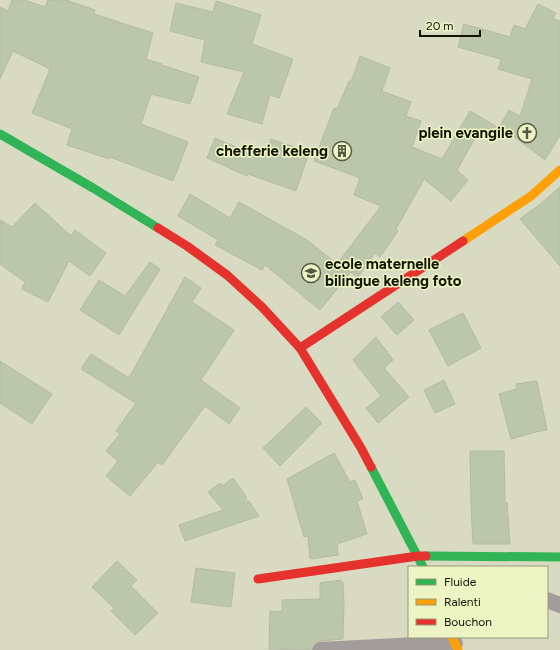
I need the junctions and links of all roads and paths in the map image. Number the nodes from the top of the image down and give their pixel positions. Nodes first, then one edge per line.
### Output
1 (0, 134) edge
2 (560, 170) edge
3 (300, 348) junction
4 (560, 557) edge
5 (420, 561) edge
6 (445, 566) edge
7 (258, 580) dead end
8 (548, 600) edge
9 (560, 605) edge
10 (455, 643) edge
11 (320, 650) edge

1 - 3 street
2 - 3 street
3 - 5 street
4 - 5 street
5 - 6 street
5 - 7 street
8 - 9 street
10 - 11 street

